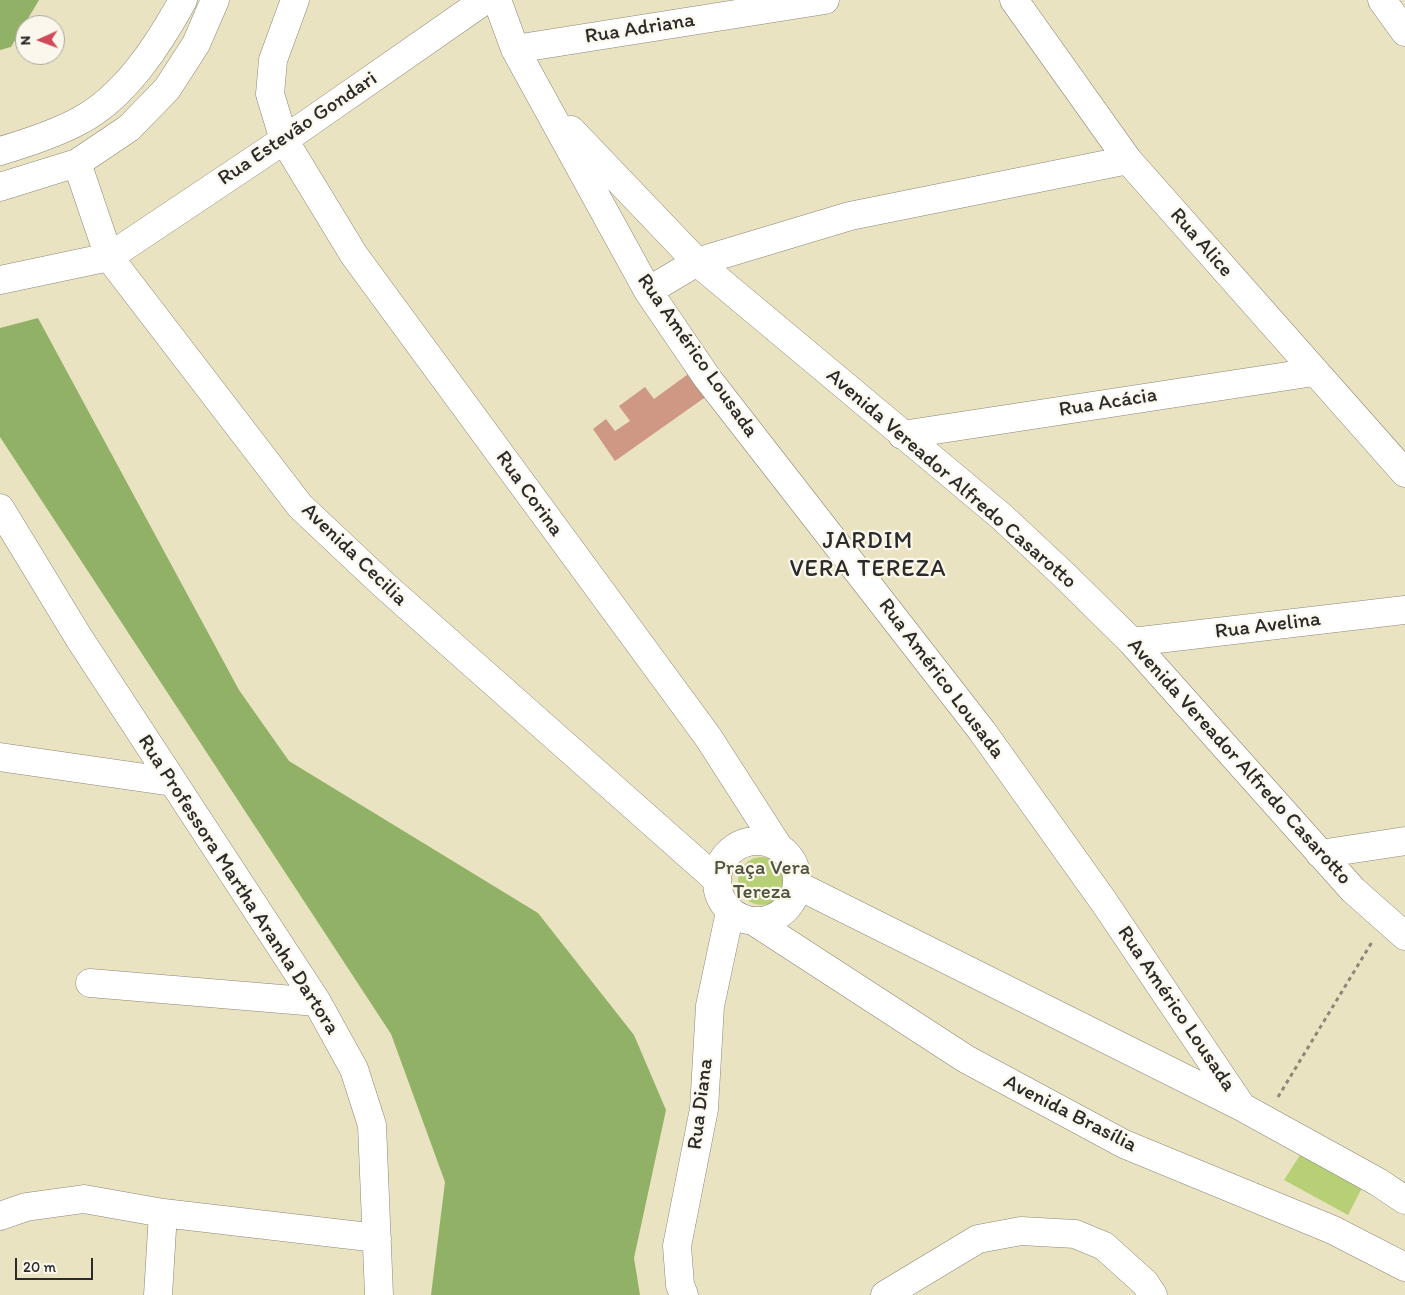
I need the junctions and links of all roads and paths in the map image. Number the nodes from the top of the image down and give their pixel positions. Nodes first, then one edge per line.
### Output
1 (183, 0) edge
2 (214, 0) edge
3 (295, 0) edge
4 (486, 0) edge
5 (497, 0) edge
6 (825, 0) edge
7 (1014, 0) edge
8 (1382, 0) edge
9 (1405, 32) edge
10 (515, 49) junction
11 (544, 102) junction
12 (284, 140) junction
13 (0, 150) edge
14 (1128, 160) junction
15 (77, 163) junction
16 (0, 187) edge
17 (109, 257) junction
18 (697, 262) junction
19 (0, 280) edge
20 (648, 291) junction
21 (1314, 372) junction
22 (902, 434) junction
23 (1405, 474) edge
24 (0, 508) edge
25 (10, 540) edge
26 (1405, 610) edge
27 (1132, 642) junction
28 (0, 756) edge
29 (173, 782) junction
30 (1405, 841) edge
31 (778, 846) junction
32 (1320, 854) junction
33 (716, 879) junction
34 (797, 885) junction
35 (730, 912) junction
36 (755, 922) junction
37 (1395, 927) edge
38 (90, 983) dead end
39 (317, 1002) junction
40 (1242, 1107) junction
41 (1265, 1119) junction
42 (1405, 1200) edge
43 (163, 1213) junction
44 (0, 1216) edge
45 (377, 1238) junction
46 (1405, 1267) edge
47 (1145, 1291) edge
48 (158, 1295) edge
49 (379, 1295) edge
50 (684, 1295) edge
51 (885, 1295) edge

1 - 13 street
2 - 15 street
3 - 12 street, Rua Corina
4 - 12 street, Rua Estevão Gondari
5 - 10 street
6 - 10 street, Rua Adriana
7 - 14 street, Rua Alice
8 - 9 street
10 - 11 street
11 - 18 street, Avenida Vereador Alfredo Casarotto
11 - 20 street, Rua Américo Lousada
12 - 17 street, Rua Estevão Gondari
12 - 31 street, Rua Corina
14 - 18 street
14 - 21 street, Rua Alice
15 - 16 street
15 - 17 street, Avenida Cecilia
17 - 19 street
17 - 33 street, Avenida Cecilia
18 - 20 street
18 - 22 street, Avenida Vereador Alfredo Casarotto
20 - 40 street, Rua Américo Lousada
21 - 22 street, Rua Acácia
21 - 23 street, Rua Alice
22 - 27 street, Avenida Vereador Alfredo Casarotto
24 - 25 street, Rua Professora Martha Aranha Dartora
25 - 29 street, Rua Professora Martha Aranha Dartora
26 - 27 street, Rua Avelina
27 - 32 street, Avenida Vereador Alfredo Casarotto
28 - 29 street
29 - 39 street, Rua Professora Martha Aranha Dartora
30 - 32 street
31 - 33 street
31 - 34 street
32 - 37 street, Avenida Vereador Alfredo Casarotto
33 - 35 street
34 - 36 street
34 - 40 street
35 - 36 street
35 - 50 street, Rua Diana
36 - 46 street, Avenida Brasília
37 - 41 path
38 - 39 street
39 - 45 street, Rua Professora Martha Aranha Dartora
40 - 41 street
41 - 42 street
43 - 44 street
43 - 45 street
43 - 48 street
45 - 49 street, Rua Professora Martha Aranha Dartora
47 - 51 street

